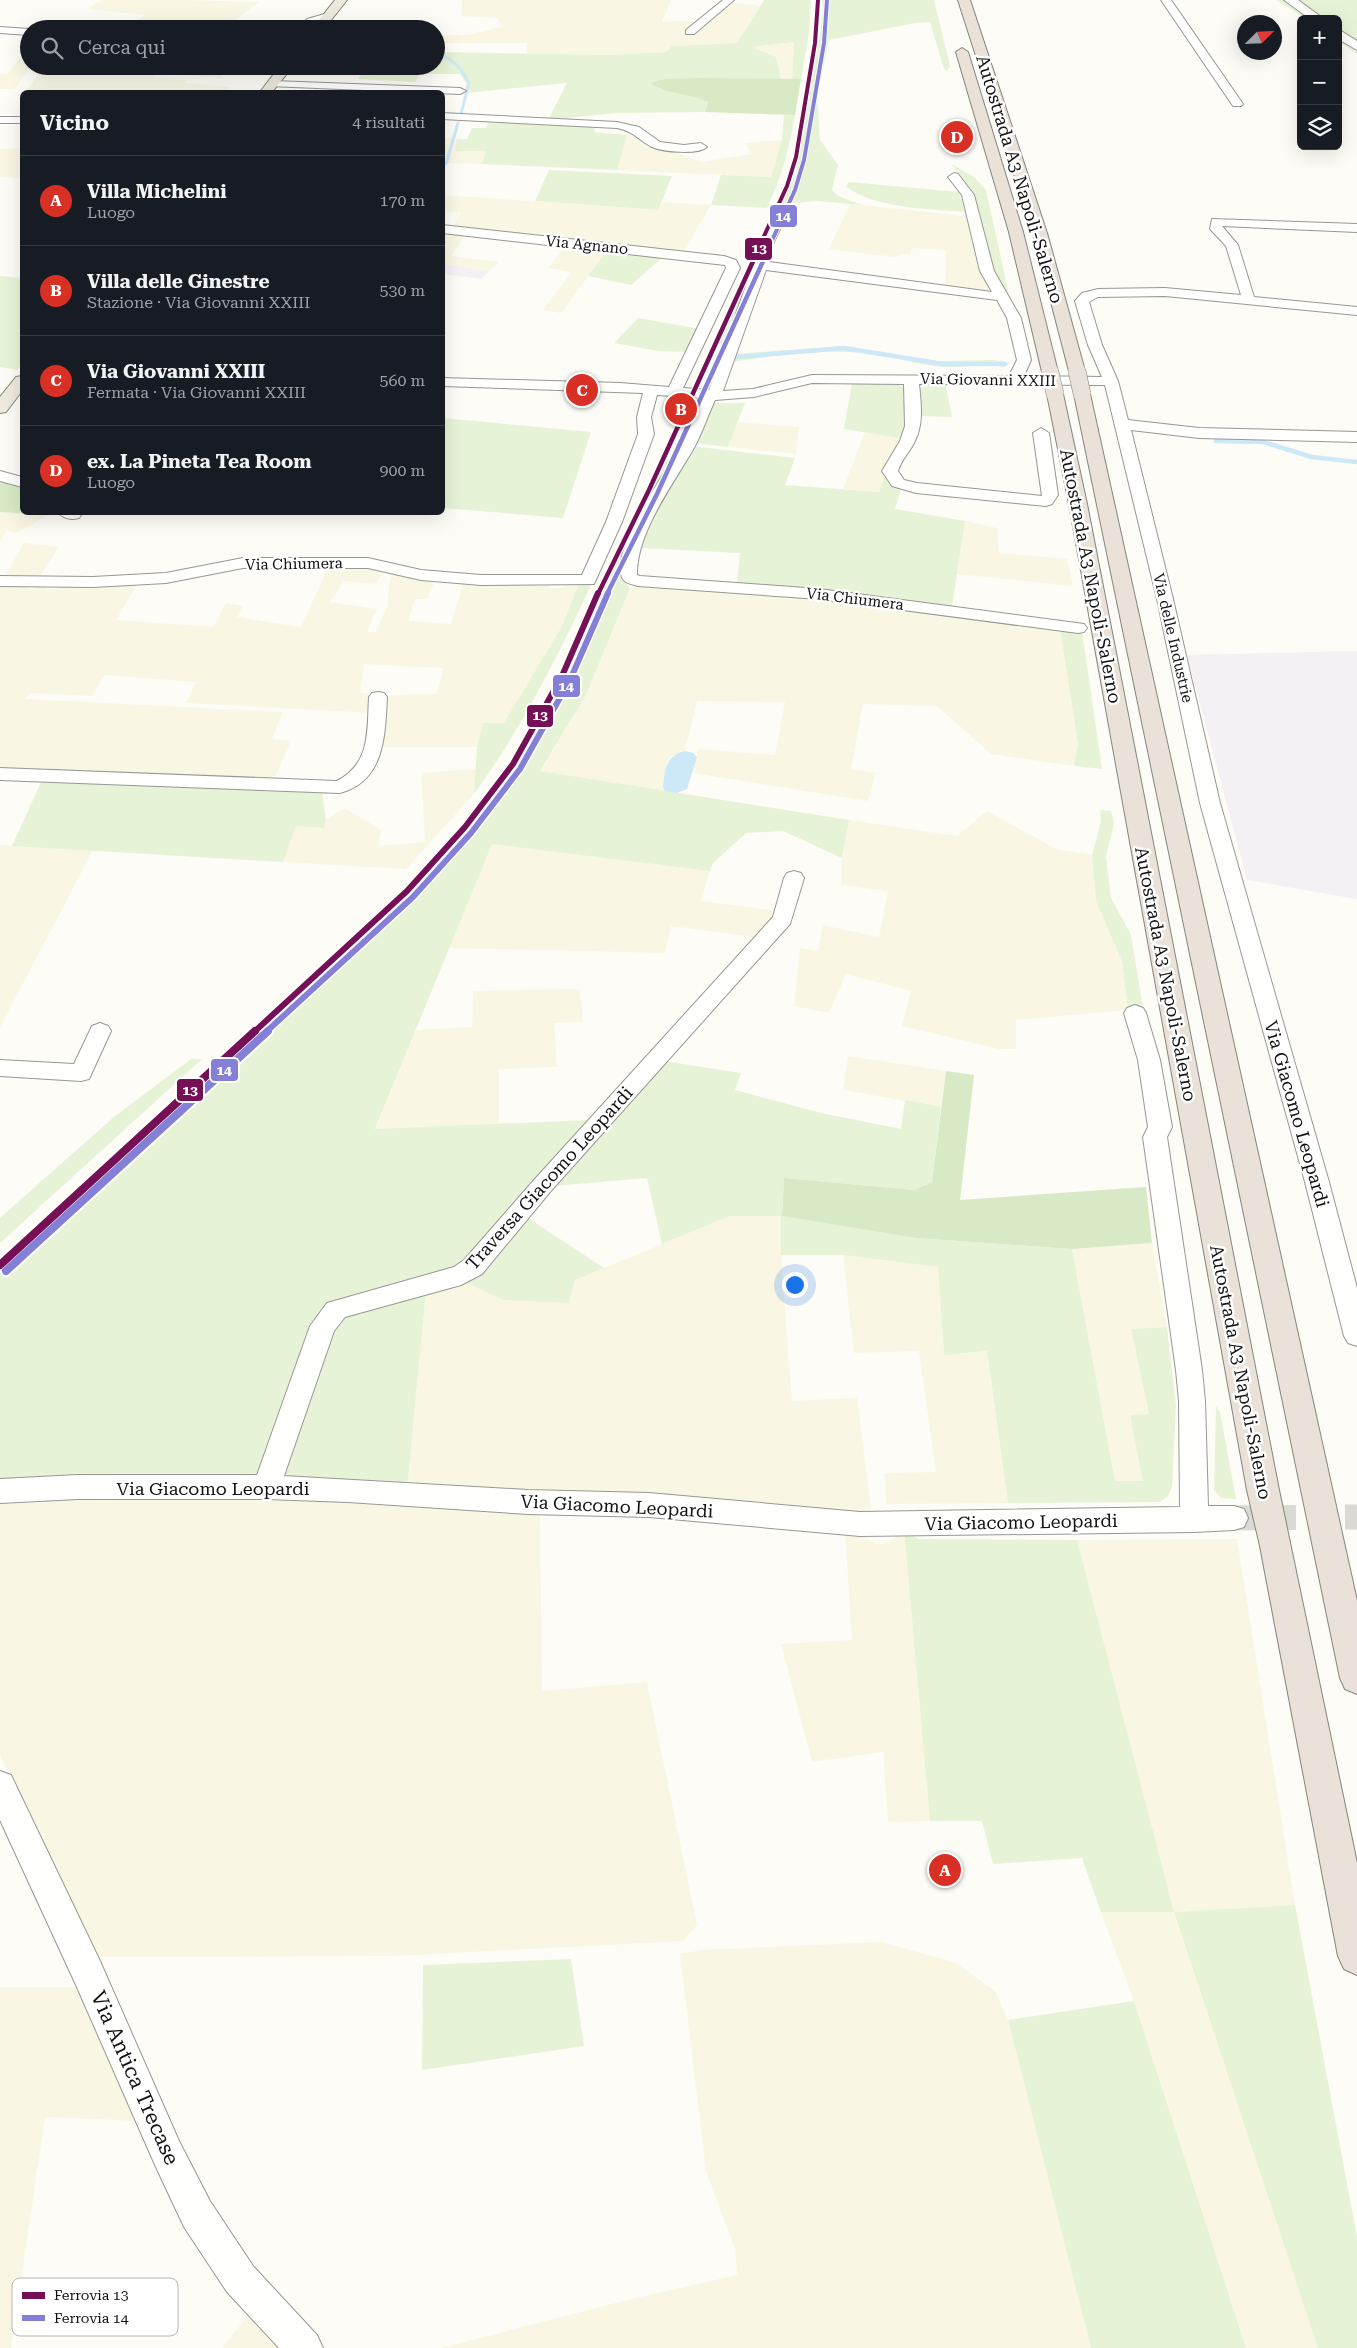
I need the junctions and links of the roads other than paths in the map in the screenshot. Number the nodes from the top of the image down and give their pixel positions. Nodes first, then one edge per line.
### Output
1 (341, 0) edge
2 (729, 0) edge
3 (964, 0) edge
4 (1166, 0) edge
5 (1290, 0) edge
6 (1312, 15) edge
7 (328, 16) junction
8 (314, 20) edge
9 (325, 20) edge
10 (0, 30) edge
11 (20, 31) edge
12 (690, 32) dead end
13 (1342, 36) edge
14 (959, 42) dead end
15 (1357, 46) edge
16 (278, 75) edge
17 (268, 85) edge
18 (460, 90) dead end
19 (1237, 104) dead end
20 (445, 116) edge
21 (0, 120) edge
22 (20, 120) edge
23 (701, 147) dead end
24 (954, 177) dead end
25 (780, 216) dead end
26 (1357, 228) edge
27 (445, 229) edge
28 (761, 265) junction
29 (1002, 297) junction
30 (1249, 300) junction
31 (1357, 311) edge
32 (912, 379) junction
33 (1014, 381) junction
34 (1111, 381) junction
35 (445, 382) edge
36 (20, 383) edge
37 (651, 389) junction
38 (674, 391) junction
39 (712, 395) junction
40 (0, 408) edge
41 (1122, 424) junction
42 (1041, 433) dead end
43 (1357, 437) edge
44 (0, 476) edge
45 (20, 481) edge
46 (0, 581) edge
47 (1078, 628) dead end
48 (378, 697) dead end
49 (0, 774) edge
50 (794, 878) dead end
51 (1235, 894) joint
52 (1135, 1013) dead end
53 (100, 1031) dead end
54 (0, 1068) edge
55 (1357, 1336) edge
56 (266, 1487) junction
57 (0, 1491) edge
58 (1234, 1518) tunnel mouth
59 (1194, 1520) junction
60 (1357, 1678) edge
61 (0, 1786) edge
62 (1357, 1956) edge
63 (304, 2348) edge

1 - 7 main road
2 - 12 street
3 - 60 highway, Autostrada A3 Napoli-Salerno
4 - 19 street
5 - 6 street
7 - 8 street
7 - 9 main road
10 - 11 street
13 - 15 street
14 - 62 highway, Autostrada A3 Napoli-Salerno
16 - 17 main road
17 - 18 street
20 - 23 street
21 - 22 street
24 - 29 street
25 - 28 street
26 - 30 street
27 - 38 street, Via Agnano
28 - 29 street
28 - 39 street
29 - 33 street
30 - 31 street
30 - 34 street
32 - 33 street, Via Giovanni XXIII
32 - 39 street, Via Giovanni XXIII
32 - 42 street
33 - 34 street, Via Giovanni XXIII
34 - 41 street, Via delle Industrie
35 - 37 street, Via Giovanni XXIII
36 - 40 main road
37 - 38 street, Via Giovanni XXIII
37 - 46 street, Via Chiumera
38 - 39 street, Via Giovanni XXIII
39 - 47 street, Via Chiumera
41 - 43 street
41 - 51 street, Via delle Industrie
44 - 45 street
48 - 49 street
50 - 56 street, Traversa Giacomo Leopardi
51 - 55 street, Via Giacomo Leopardi
52 - 59 street
53 - 54 street
56 - 57 street, Via Giacomo Leopardi
56 - 59 street, Via Giacomo Leopardi
58 - 59 street, Via Giacomo Leopardi
61 - 63 street, Via Antica Trecase

